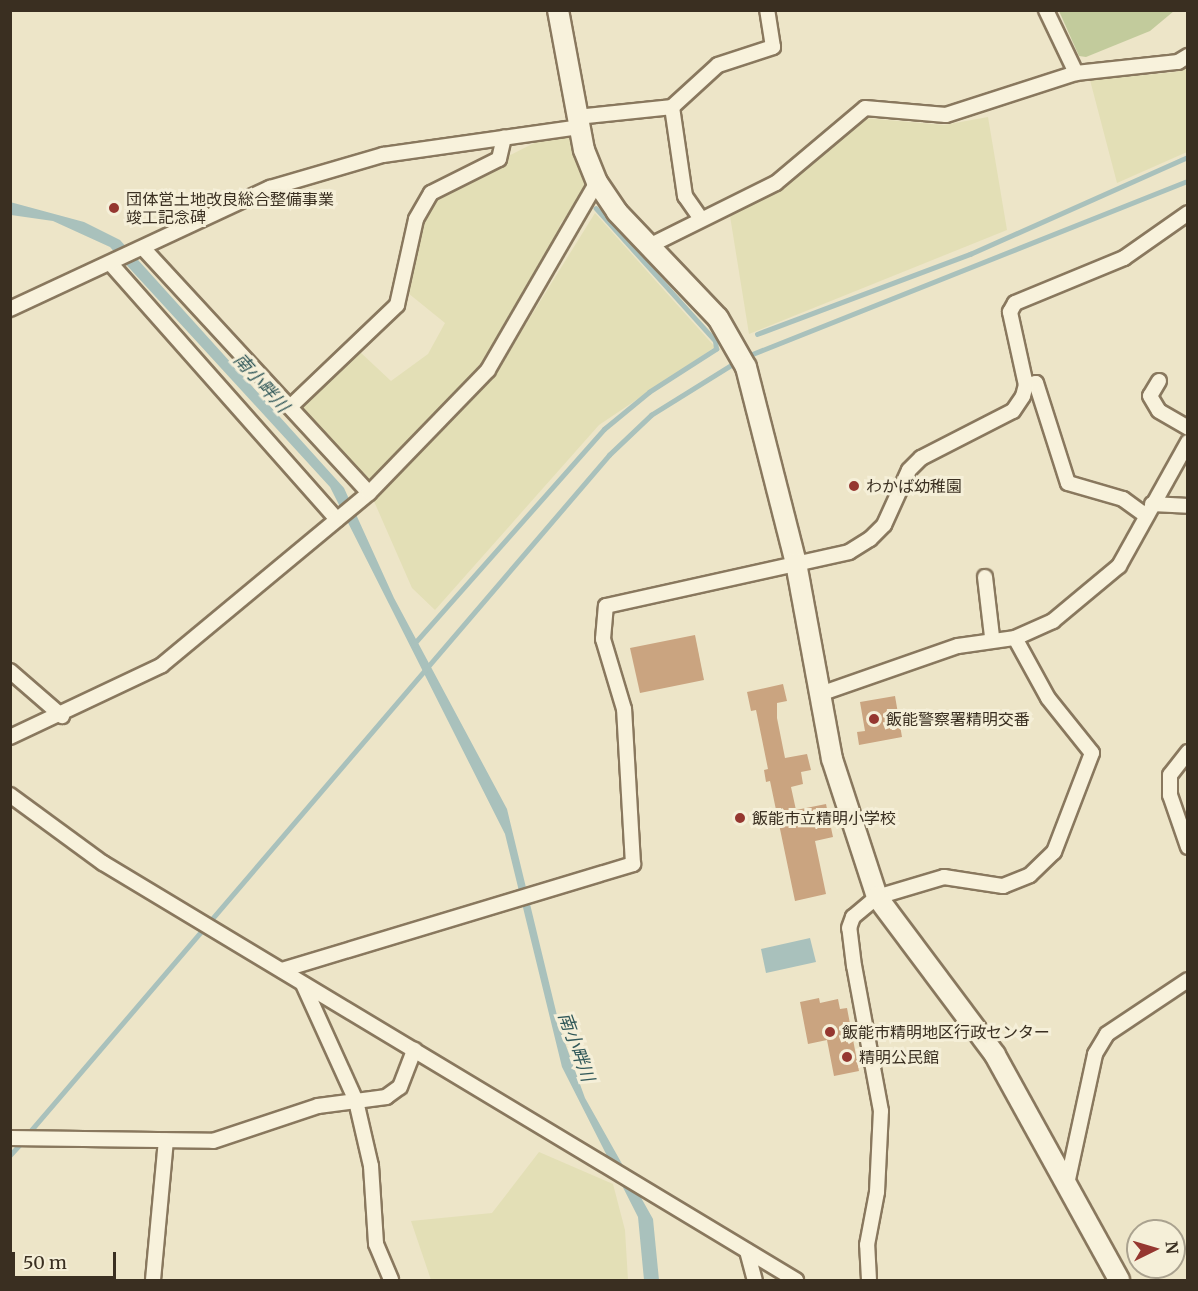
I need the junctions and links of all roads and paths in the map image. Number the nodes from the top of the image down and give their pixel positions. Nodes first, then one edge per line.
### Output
1 (558, 10) edge
2 (767, 10) edge
3 (1046, 10) edge
4 (1188, 56) edge
5 (1076, 73) junction
6 (672, 106) junction
7 (578, 122) junction
8 (504, 138) junction
9 (597, 182) junction
10 (1188, 213) edge
11 (701, 219) junction
12 (649, 246) junction
13 (141, 249) junction
14 (113, 263) junction
15 (10, 309) edge
16 (1160, 381) dead end
17 (1026, 385) junction
18 (290, 407) junction
19 (1188, 428) edge
20 (1188, 442) edge
21 (365, 497) junction
22 (1188, 506) edge
23 (1149, 510) junction
24 (339, 517) junction
25 (796, 563) junction
26 (985, 577) dead end
27 (992, 637) junction
28 (1015, 638) junction
29 (10, 671) edge
30 (820, 694) junction
31 (62, 716) junction
32 (10, 737) edge
33 (1188, 752) edge
34 (10, 795) edge
35 (1188, 847) edge
36 (877, 897) junction
37 (282, 970) junction
38 (1188, 980) edge
39 (303, 984) junction
40 (414, 1050) junction
41 (356, 1101) junction
42 (15, 1138) edge
43 (166, 1141) junction
44 (1067, 1184) junction
45 (747, 1251) junction
46 (153, 1281) edge
47 (390, 1281) edge
48 (756, 1281) edge
49 (796, 1281) edge
50 (869, 1281) edge
51 (1119, 1281) edge

1 - 7 street
2 - 6 street
3 - 5 street
4 - 5 street
5 - 11 street
6 - 7 street
6 - 11 street
7 - 8 street
7 - 9 street
8 - 13 street
8 - 18 street
9 - 12 street
9 - 21 street
10 - 17 street
11 - 12 street
12 - 25 street
13 - 14 street
13 - 18 street
14 - 15 street
14 - 24 street
16 - 19 street
17 - 23 street
17 - 25 street
18 - 21 street
20 - 23 street
21 - 24 street
22 - 23 street
23 - 28 street
24 - 31 street
25 - 30 street
25 - 37 street
26 - 27 street
27 - 28 street
27 - 30 street
28 - 36 street
29 - 31 street
30 - 36 street
31 - 32 street
33 - 35 street
34 - 37 street
36 - 44 street
36 - 50 street
37 - 39 street
38 - 44 street
39 - 40 street
39 - 41 street
40 - 41 street
40 - 45 street
41 - 43 street
41 - 47 street
42 - 43 street
43 - 46 street
44 - 51 street
45 - 48 street
45 - 49 street

